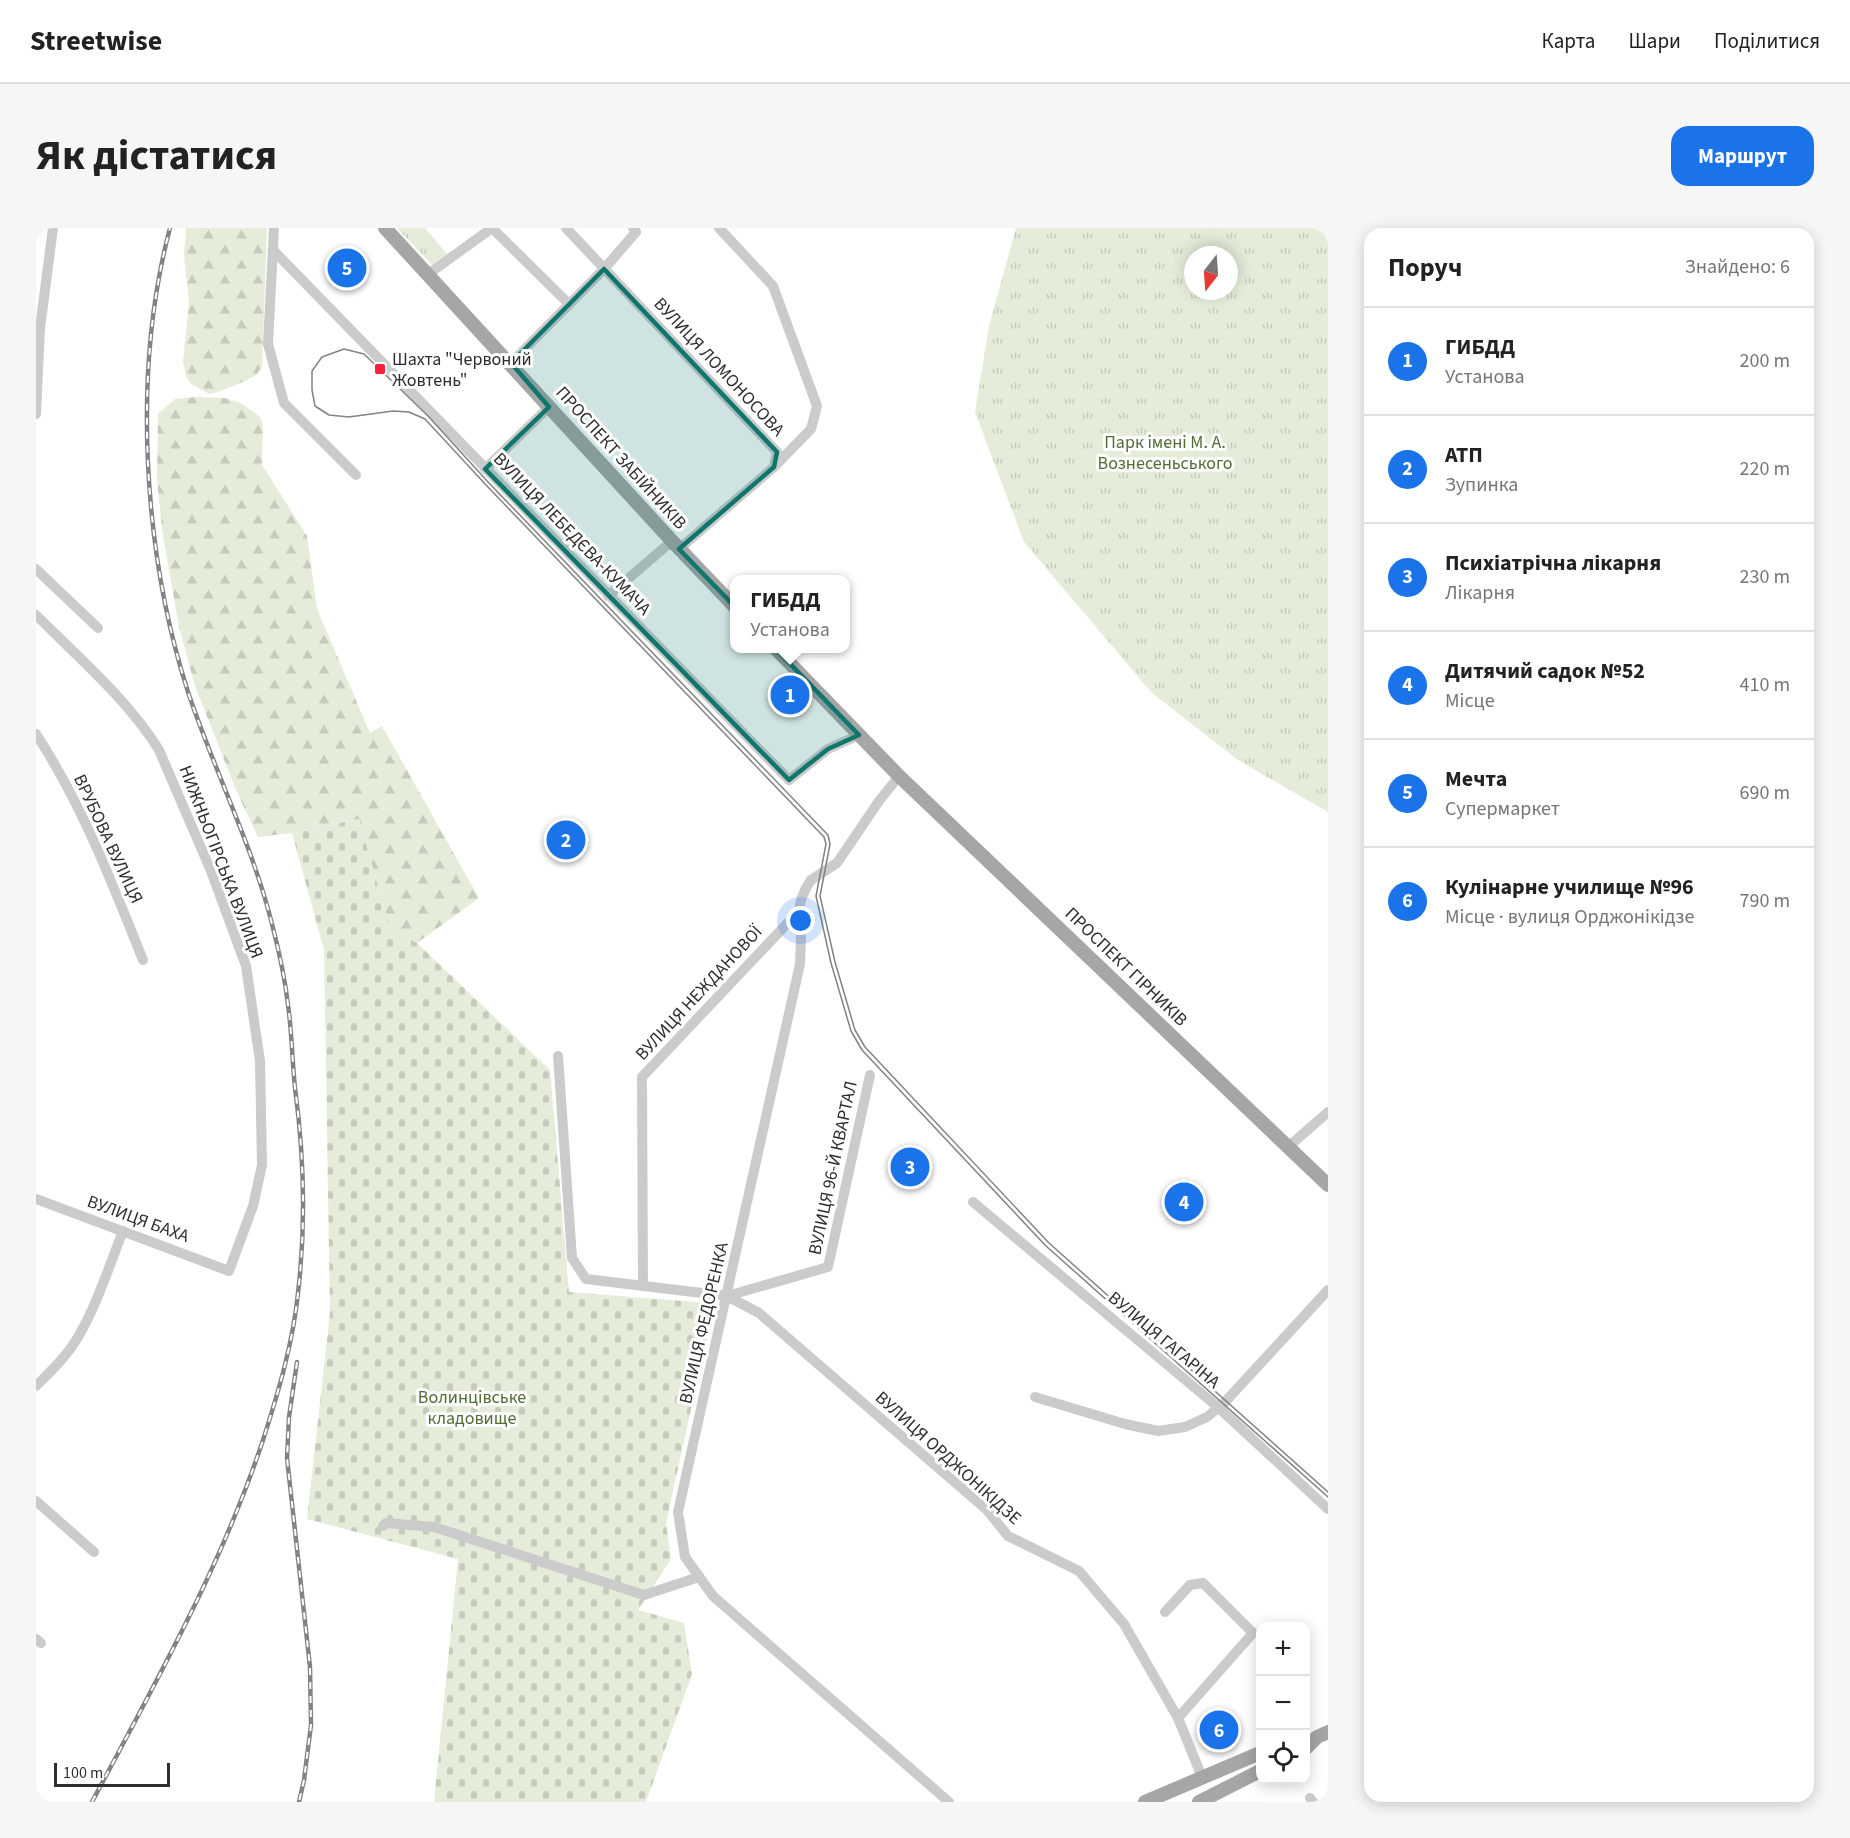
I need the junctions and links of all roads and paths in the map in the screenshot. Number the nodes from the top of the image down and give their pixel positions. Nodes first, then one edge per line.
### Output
1 (53, 228) edge
2 (274, 228) edge
3 (385, 228) edge
4 (492, 228) edge
5 (566, 228) edge
6 (633, 228) edge
7 (719, 228) edge
8 (273, 250) junction
9 (604, 269) junction
10 (428, 275) junction
11 (569, 304) junction
12 (510, 363) junction
13 (549, 406) junction
14 (36, 414) edge
15 (774, 467) junction
16 (485, 469) junction
17 (356, 475) dead end
18 (676, 545) junction
19 (36, 569) edge
20 (608, 596) junction
21 (730, 601) edge
22 (36, 615) edge
23 (98, 628) dead end
24 (780, 653) edge
25 (36, 734) edge
26 (859, 735) junction
27 (899, 776) junction
28 (799, 911) junction
29 (143, 960) dead end
30 (558, 1056) dead end
31 (870, 1075) dead end
32 (1328, 1112) edge
33 (1288, 1147) junction
34 (1328, 1185) edge
35 (36, 1199) edge
36 (973, 1202) dead end
37 (123, 1231) junction
38 (229, 1271) joint
39 (643, 1286) junction
40 (1328, 1290) edge
41 (727, 1296) junction
42 (36, 1386) edge
43 (1035, 1397) dead end
44 (1219, 1408) junction
45 (36, 1501) edge
46 (1328, 1509) edge
47 (383, 1526) dead end
48 (94, 1552) dead end
49 (699, 1577) junction
50 (1165, 1612) dead end
51 (1178, 1718) junction
52 (1256, 1755) edge
53 (1256, 1773) edge
54 (1202, 1777) junction
55 (950, 1802) edge
56 (1145, 1802) edge
57 (1199, 1802) edge

1 - 14 street
2 - 8 street
3 - 10 main road, ПРОСПЕКТ ЗАБІЙНИКІВ
4 - 10 street
4 - 11 street
5 - 9 street, ВУЛИЦЯ ЛОМОНОСОВА
6 - 9 street
7 - 15 street
8 - 16 street, ВУЛИЦЯ ЛЕБЕДЄВА-КУМАЧА
8 - 17 street
9 - 11 street
9 - 15 street, ВУЛИЦЯ ЛОМОНОСОВА
10 - 12 main road, ПРОСПЕКТ ЗАБІЙНИКІВ
11 - 12 street
12 - 13 main road, ПРОСПЕКТ ЗАБІЙНИКІВ
13 - 16 street
13 - 18 main road, ПРОСПЕКТ ЗАБІЙНИКІВ
15 - 18 street, ВУЛИЦЯ ЛОМОНОСОВА
16 - 20 street, ВУЛИЦЯ ЛЕБЕДЄВА-КУМАЧА
18 - 20 street, ВУЛИЦЯ ЛОМОНОСОВА
18 - 21 main road, ПРОСПЕКТ ЗАБІЙНИКІВ
19 - 23 street
20 - 26 street, ВУЛИЦЯ ЛЕБЕДЄВА-КУМАЧА
22 - 38 street, НИЖНЬОГІРСЬКА ВУЛИЦЯ
24 - 26 main road
25 - 29 street, ВРУБОВА ВУЛИЦЯ
26 - 27 main road
27 - 28 street, ВУЛИЦЯ ФЕДОРЕНКА
27 - 33 main road, ПРОСПЕКТ ГІРНИКІВ
28 - 39 street, ВУЛИЦЯ НЕЖДАНОВОЇ
28 - 41 street, ВУЛИЦЯ ФЕДОРЕНКА
30 - 39 street
31 - 41 street, ВУЛИЦЯ 96-Й КВАРТАЛ
32 - 33 street
33 - 34 main road, ПРОСПЕКТ ГІРНИКІВ
35 - 37 street, ВУЛИЦЯ БАХА
36 - 44 street, ВУЛИЦЯ ГАГАРІНА
37 - 38 street, ВУЛИЦЯ БАХА
37 - 42 street
39 - 41 street
40 - 44 street
41 - 49 street, ВУЛИЦЯ ФЕДОРЕНКА
41 - 51 street, ВУЛИЦЯ ОРДЖОНІКІДЗЕ
43 - 44 street
44 - 46 street, ВУЛИЦЯ ГАГАРІНА
45 - 48 street
47 - 49 street
49 - 55 street, ВУЛИЦЯ ФЕДОРЕНКА
50 - 51 street
51 - 54 street, ВУЛИЦЯ ОРДЖОНІКІДЗЕ
52 - 54 main road
53 - 57 main road
54 - 56 main road

